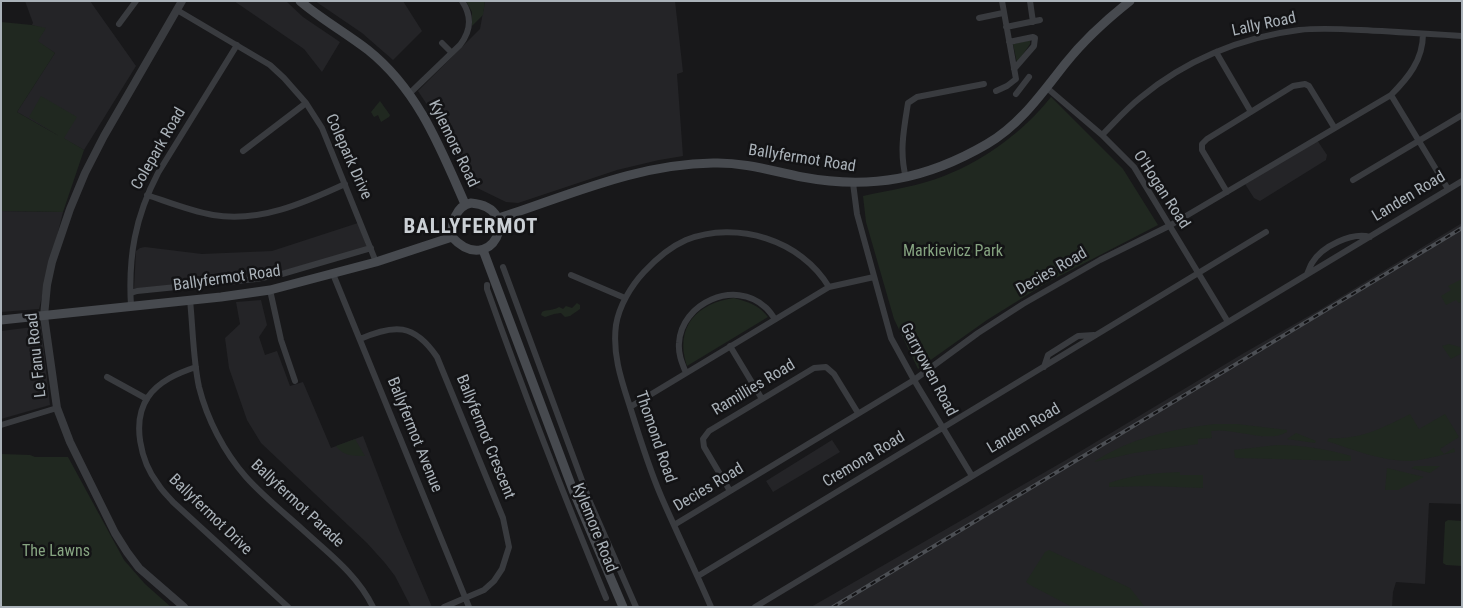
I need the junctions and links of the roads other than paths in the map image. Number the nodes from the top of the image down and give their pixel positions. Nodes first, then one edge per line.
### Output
1 (136, 1) edge
2 (182, 1) edge
3 (300, 1) edge
4 (462, 1) edge
5 (1002, 1) edge
6 (1030, 1) edge
7 (1130, 1) edge
8 (177, 10) junction
9 (1003, 14) junction
10 (979, 18) dead end
11 (119, 24) dead end
12 (1006, 27) junction
13 (1423, 34) junction
14 (1462, 36) edge
15 (442, 42) dead end
16 (1009, 42) junction
17 (237, 45) junction
18 (1216, 52) junction
19 (452, 53) junction
20 (1014, 69) junction
21 (1029, 78) dead end
22 (1016, 79) junction
23 (984, 84) dead end
24 (1024, 84) junction
25 (1047, 88) junction
26 (996, 92) dead end
27 (410, 93) junction
28 (1016, 94) dead end
29 (1391, 95) junction
30 (306, 103) junction
31 (1251, 112) junction
32 (1462, 115) edge
33 (1334, 127) junction
34 (1102, 135) junction
35 (1419, 141) junction
36 (243, 151) dead end
37 (906, 178) junction
38 (1353, 180) dead end
39 (1462, 181) edge
40 (854, 183) junction
41 (345, 184) junction
42 (1448, 189) junction
43 (1227, 192) junction
44 (147, 195) junction
45 (465, 204) junction
46 (499, 218) junction
47 (1169, 226) junction
48 (1266, 232) dead end
49 (452, 237) junction
50 (1370, 237) junction
51 (371, 248) junction
52 (483, 250) junction
53 (376, 262) junction
54 (503, 267) dead end
55 (1199, 273) junction
56 (333, 274) junction
57 (571, 274) dead end
58 (1307, 274) junction
59 (874, 276) junction
60 (487, 285) dead end
61 (829, 287) junction
62 (270, 290) junction
63 (131, 293) junction
64 (625, 298) junction
65 (190, 300) junction
66 (132, 306) junction
67 (44, 316) junction
68 (775, 319) junction
69 (1, 320) edge
70 (1228, 322) junction
71 (360, 339) junction
72 (730, 346) junction
73 (196, 367) junction
74 (686, 373) junction
75 (107, 377) dead end
76 (530, 378) junction
77 (914, 380) junction
78 (295, 381) dead end
79 (520, 381) junction
80 (147, 399) junction
81 (762, 399) junction
82 (552, 401) junction
83 (540, 405) junction
84 (57, 408) junction
85 (630, 408) junction
86 (858, 413) junction
87 (1, 425) edge
88 (943, 428) junction
89 (563, 466) junction
90 (554, 469) junction
91 (972, 476) junction
92 (584, 486) junction
93 (573, 490) junction
94 (730, 491) junction
95 (674, 525) junction
96 (698, 576) junction
97 (465, 598) junction
98 (606, 598) dead end
99 (622, 606) edge
100 (184, 607) edge
101 (288, 607) edge
102 (373, 607) edge
103 (444, 607) edge
104 (469, 607) edge
105 (636, 607) edge
106 (711, 607) edge
107 (755, 607) edge

1 - 11 street
2 - 8 street, Le Fanu Road
3 - 27 main road, Kylemore Road
4 - 19 street
5 - 9 street
6 - 12 street
7 - 25 main road, Ballyfermot Road
8 - 17 street, Colepark Drive
8 - 67 street, Le Fanu Road
9 - 10 street
9 - 12 street
12 - 16 street
13 - 14 street, Lally Road
13 - 18 street, Lally Road
13 - 29 street, Decies Road
15 - 19 street
16 - 20 street
16 - 20 street
17 - 30 street, Colepark Drive
17 - 44 street, Colepark Road
18 - 31 street
18 - 34 street, Lally Road
19 - 27 street
20 - 22 street
21 - 24 street
22 - 24 street
22 - 26 street
23 - 37 street
24 - 28 street
25 - 34 street, O'Hogan Road
25 - 37 main road, Ballyfermot Road
27 - 45 main road, Kylemore Road
29 - 33 street, Decies Road
29 - 35 street
30 - 36 street
30 - 41 street, Colepark Drive
31 - 33 street
31 - 43 street
32 - 35 street
33 - 43 street, Decies Road
34 - 47 street, O'Hogan Road
35 - 38 street
35 - 42 street
37 - 40 main road, Ballyfermot Road
39 - 42 street, Landen Road
40 - 46 main road, Ballyfermot Road
40 - 59 street, Garryowen Road
41 - 44 street
41 - 51 street, Colepark Drive
42 - 50 street, Landen Road
43 - 47 street, Decies Road
44 - 63 street, Colepark Road
45 - 46 main road
45 - 49 main road
46 - 52 main road
47 - 55 street, O'Hogan Road
47 - 77 street, Decies Road
48 - 55 street
49 - 52 main road
49 - 53 main road, Ballyfermot Road
50 - 58 street, Landen Road
50 - 58 street, Landen Road
51 - 53 street, Colepark Drive
51 - 63 street, Ballyfermot Road
52 - 76 main road, Kylemore Road
53 - 56 main road, Ballyfermot Road
54 - 82 street, Kylemore Road
55 - 70 street, O'Hogan Road
55 - 88 street, Cremona Road
56 - 62 main road, Ballyfermot Road
56 - 71 street, Ballyfermot Avenue
57 - 64 street
58 - 70 street, Landen Road
59 - 61 street
59 - 77 street, Garryowen Road
60 - 79 street, Kylemore Road
61 - 64 street, Thomond Road
61 - 68 street
62 - 65 main road, Ballyfermot Road
62 - 78 street
63 - 66 street, Colepark Road
64 - 85 street, Thomond Road
65 - 66 main road, Ballyfermot Road
65 - 73 street, Ballyfermot Parade
66 - 67 main road, Ballyfermot Road
67 - 69 main road, Ballyfermot Road
67 - 84 street, Le Fanu Road
68 - 72 street
68 - 74 street
70 - 91 street, Landen Road
71 - 97 street, Ballyfermot Avenue
71 - 97 street, Ballyfermot Crescent
72 - 74 street
72 - 81 street
73 - 80 street
73 - 102 street, Ballyfermot Parade
74 - 85 street
75 - 80 street
76 - 79 street
76 - 83 main road, Kylemore Road
77 - 86 street, Decies Road
77 - 88 street, Garryowen Road
79 - 90 street, Kylemore Road
80 - 101 street, Ballyfermot Drive
81 - 86 street, Ramillies Road
81 - 94 street, Ramillies Road
82 - 83 street
82 - 92 street, Kylemore Road
83 - 89 main road, Kylemore Road
84 - 87 street
84 - 100 street, Le Fanu Road
85 - 95 street, Thomond Road
86 - 94 street, Decies Road
88 - 91 street, Garryowen Road
88 - 96 street, Cremona Road
89 - 90 street, Kylemore Road
89 - 93 main road, Kylemore Road
90 - 98 street, Kylemore Road
91 - 107 street, Landen Road
92 - 93 street, Kylemore Road
92 - 105 street, Kylemore Road
93 - 99 main road, Kylemore Road
94 - 95 street, Decies Road
95 - 96 street, Thomond Road
96 - 106 street, Thomond Road
97 - 103 street
97 - 104 street, Ballyfermot Avenue

